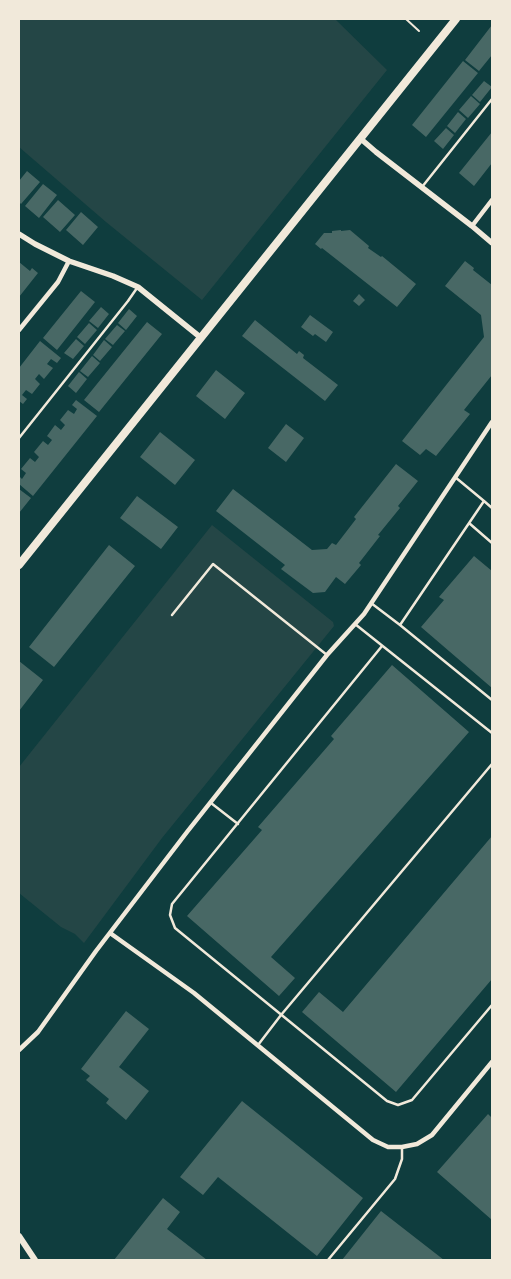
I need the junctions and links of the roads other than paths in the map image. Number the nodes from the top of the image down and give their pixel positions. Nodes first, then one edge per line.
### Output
1 (456, 19) edge
2 (492, 99) edge
3 (361, 139) junction
4 (422, 187) junction
5 (492, 200) edge
6 (472, 226) junction
7 (19, 234) edge
8 (492, 243) edge
9 (69, 262) junction
10 (138, 287) junction
11 (19, 330) edge
12 (200, 337) junction
13 (492, 422) edge
14 (19, 438) edge
15 (455, 477) junction
16 (484, 501) junction
17 (492, 508) edge
18 (469, 523) junction
19 (492, 543) edge
20 (19, 565) edge
21 (371, 603) junction
22 (172, 615) dead end
23 (355, 624) junction
24 (400, 625) junction
25 (382, 646) junction
26 (327, 655) junction
27 (492, 700) edge
28 (492, 733) edge
29 (492, 764) edge
30 (211, 803) junction
31 (238, 824) junction
32 (110, 932) junction
33 (492, 1005) edge
34 (281, 1015) junction
35 (258, 1044) junction
36 (19, 1050) edge
37 (492, 1062) edge
38 (402, 1147) junction
39 (19, 1236) edge
40 (35, 1260) edge
41 (328, 1260) edge

1 - 3 main road
2 - 4 lane
3 - 4 street
3 - 12 main road
4 - 6 street
5 - 6 street
6 - 8 street
7 - 9 street
9 - 10 street
9 - 11 street
10 - 12 street
10 - 14 lane
12 - 20 main road
13 - 15 street
15 - 16 lane
15 - 21 street
16 - 17 lane
16 - 18 lane
18 - 19 lane
18 - 24 lane
21 - 23 street
21 - 24 lane
22 - 26 lane
23 - 25 lane
23 - 26 street
24 - 27 lane
25 - 28 lane
25 - 31 lane
26 - 30 street
29 - 34 lane
30 - 31 lane
30 - 32 street
31 - 34 lane
32 - 35 street
32 - 36 street
33 - 34 lane
34 - 35 lane
35 - 38 street
37 - 38 street
38 - 41 lane
39 - 40 main road

